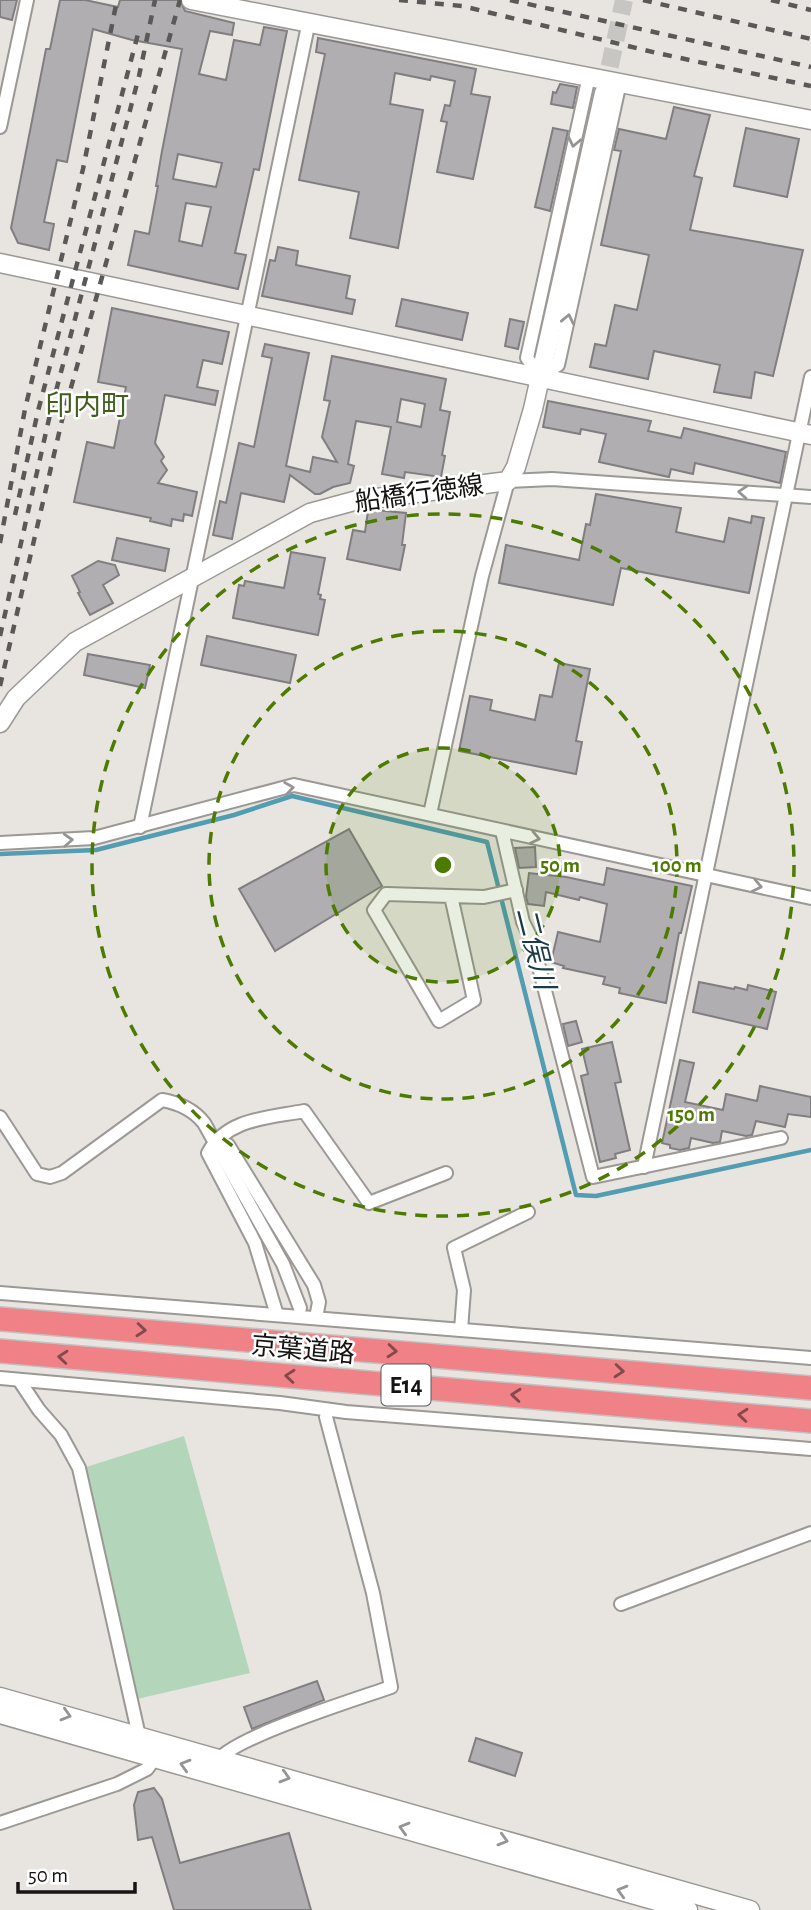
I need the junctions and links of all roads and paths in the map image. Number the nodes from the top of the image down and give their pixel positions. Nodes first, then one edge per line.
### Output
1 (27, 0) edge
2 (191, 0) edge
3 (309, 21) junction
4 (589, 76) junction
5 (620, 82) junction
6 (604, 93) tunnel mouth
7 (811, 120) edge
8 (0, 127) edge
9 (0, 263) edge
10 (247, 315) junction
11 (540, 376) junction
12 (811, 377) edge
13 (805, 433) edge
14 (508, 481) junction
15 (786, 496) junction
16 (811, 497) edge
17 (194, 575) junction
18 (0, 723) edge
19 (430, 814) junction
20 (140, 827) junction
21 (502, 831) junction
22 (0, 843) edge
23 (706, 875) junction
24 (516, 890) junction
25 (451, 896) junction
26 (811, 898) edge
27 (0, 1117) edge
28 (781, 1139) dead end
29 (214, 1141) junction
30 (644, 1167) junction
31 (446, 1172) dead end
32 (528, 1212) dead end
33 (0, 1293) edge
34 (300, 1308) dead end
35 (277, 1315) junction
36 (316, 1318) junction
37 (0, 1319) edge
38 (461, 1329) junction
39 (0, 1352) edge
40 (811, 1358) edge
41 (0, 1378) edge
42 (19, 1380) junction
43 (811, 1388) edge
44 (326, 1416) dead end
45 (811, 1421) edge
46 (811, 1449) edge
47 (811, 1532) edge
48 (621, 1604) dead end
49 (0, 1697) edge
50 (0, 1714) edge
51 (139, 1736) junction
52 (160, 1750) junction
53 (215, 1765) junction
54 (0, 1822) edge
55 (688, 1910) edge
56 (750, 1910) edge

1 - 8 street
2 - 3 street
3 - 4 street
3 - 10 street
4 - 5 street
4 -> 11 street
5 - 7 street
11 -> 5 street
6 - 11 street, 船橋行徳線
9 - 10 street
10 - 11 street
10 - 17 street
11 - 13 street
11 - 14 street, 船橋行徳線
12 - 13 street
13 - 15 street
15 -> 14 street
14 - 17 street, 船橋行徳線
14 - 19 street
15 - 16 street
15 - 23 street
17 - 18 street, 船橋行徳線
17 - 20 street
20 -> 19 street
19 - 21 street
22 -> 20 street
21 -> 23 street
21 - 24 street
23 -> 26 street
23 - 30 street
24 - 25 street
24 - 30 street
25 - 25 street
27 - 29 street
28 - 30 street
29 - 31 street
29 - 34 street
29 - 35 street
29 - 36 street
32 - 38 street
33 - 35 street
35 - 36 street
36 - 38 street
37 -> 43 highway, 京葉道路 / E14
38 - 40 street
45 -> 39 highway, 京葉道路 / E14
41 - 42 street
42 - 46 street
42 - 51 street
44 - 53 street
47 - 48 street
49 -> 51 street
50 - 52 street
51 - 52 street
52 - 53 street
52 - 54 street
55 -> 53 street
53 -> 56 street

